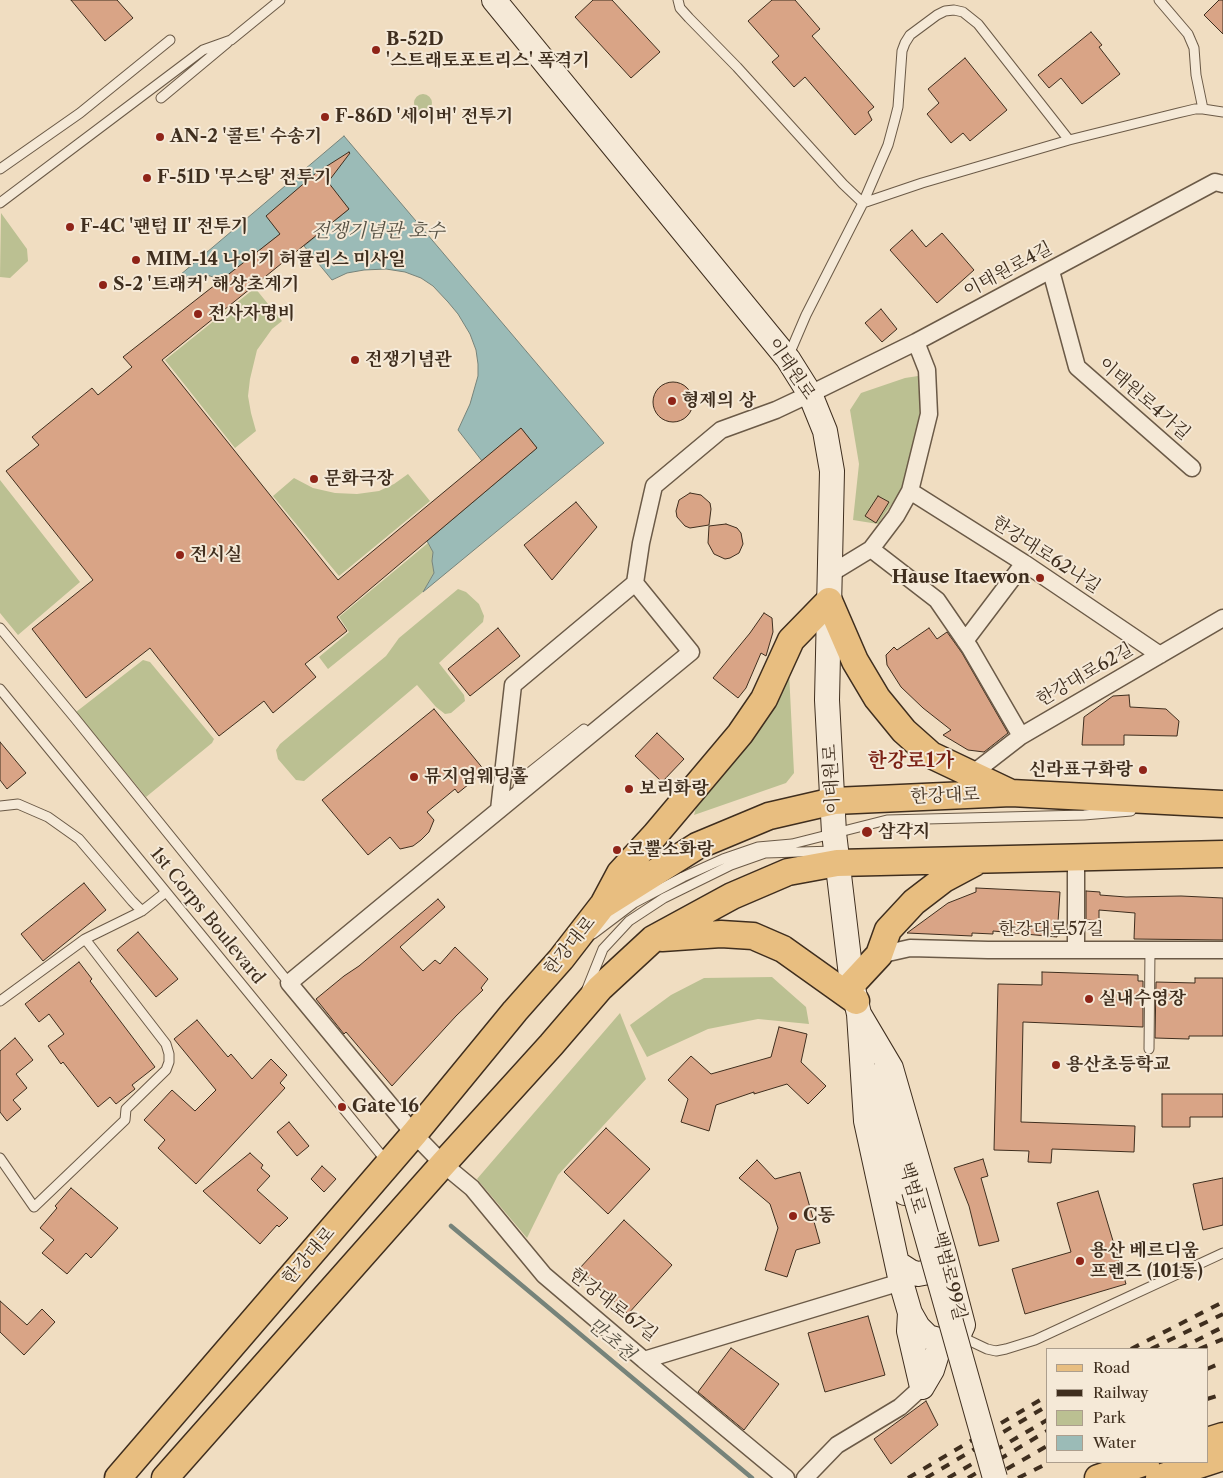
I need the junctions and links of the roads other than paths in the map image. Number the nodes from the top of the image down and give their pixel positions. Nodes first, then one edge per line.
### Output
1 (280, 0) edge
2 (494, 0) edge
3 (678, 0) edge
4 (1158, 0) edge
5 (170, 40) dead end
6 (231, 40) junction
7 (161, 98) dead end
8 (1203, 109) junction
9 (1223, 112) edge
10 (1069, 140) junction
11 (0, 169) edge
12 (1220, 181) edge
13 (0, 203) edge
14 (863, 203) junction
15 (1050, 270) junction
16 (916, 342) junction
17 (788, 359) junction
18 (810, 394) junction
19 (1192, 468) dead end
20 (910, 491) junction
21 (871, 549) junction
22 (1024, 563) junction
23 (830, 574) junction
24 (635, 583) junction
25 (828, 601) junction
26 (1223, 618) edge
27 (0, 628) edge
28 (964, 641) junction
29 (1160, 655) junction
30 (0, 689) edge
31 (584, 729) dead end
32 (1021, 736) junction
33 (972, 774) junction
34 (1011, 793) junction
35 (834, 801) junction
36 (1220, 804) edge
37 (0, 806) edge
38 (499, 810) junction
39 (838, 850) junction
40 (934, 851) dead end
41 (1223, 854) edge
42 (1076, 859) junction
43 (1003, 860) junction
44 (976, 861) junction
45 (166, 892) junction
46 (602, 906) junction
47 (142, 910) junction
48 (85, 939) junction
49 (653, 939) junction
50 (1076, 949) junction
51 (1150, 950) junction
52 (1223, 950) edge
53 (879, 955) junction
54 (561, 959) junction
55 (289, 983) junction
56 (856, 1000) junction
57 (0, 1001) edge
58 (577, 1015) junction
59 (1149, 1049) dead end
60 (414, 1134) junction
61 (0, 1158) edge
62 (388, 1164) junction
63 (443, 1164) junction
64 (909, 1192) junction
65 (1223, 1253) edge
66 (945, 1256) junction
67 (899, 1272) junction
68 (910, 1313) junction
69 (963, 1325) junction
70 (941, 1341) junction
71 (644, 1360) junction
72 (922, 1387) junction
73 (1223, 1436) edge
74 (1208, 1441) edge
75 (1223, 1457) edge
76 (1208, 1462) edge
77 (1143, 1463) edge
78 (1205, 1463) edge
79 (118, 1478) edge
80 (164, 1478) edge
81 (786, 1478) edge
82 (804, 1478) edge
83 (985, 1478) edge
84 (995, 1478) edge
85 (1098, 1478) edge
86 (1159, 1478) edge

1 - 6 lane
2 - 17 main road, 이태원로
3 - 14 lane
4 - 8 lane
5 - 11 lane
6 - 7 lane
6 - 13 lane
8 - 9 lane
8 - 10 lane
10 - 14 lane
10 - 14 lane
12 - 15 street, 이태원로4길
14 - 17 lane
15 - 16 street, 이태원로4길
15 - 19 street, 이태원로4가길
16 - 18 street, 이태원로4길
16 - 20 street
17 - 18 main road, 이태원로
18 - 23 main road, 이태원로
18 - 24 street, 이태원로4길
20 - 21 street
20 - 22 street, 한강대로62나길
21 - 23 street
21 - 28 street
22 - 28 street
22 - 29 street, 한강대로62나길
23 - 25 main road, 이태원로
24 - 38 street
24 - 38 street
25 - 33 main road
25 - 35 main road, 이태원로
25 - 46 main road
26 - 29 street, 한강대로62길
27 - 55 lane
28 - 32 street
29 - 32 street, 한강대로62길
30 - 45 lane, 1st Corps Boulevard
31 - 38 lane
32 - 33 street, 한강대로62길
33 - 34 main road
34 - 35 main road, 한강대로
34 - 36 main road, 한강대로
35 - 39 main road, 이태원로
35 - 46 main road, 한강대로
36 - 39 lane
37 - 47 lane
38 - 55 street
39 - 44 main road
39 - 49 main road
39 - 54 lane
39 - 56 main road, 백범로
39 - 58 lane
40 - 43 lane
41 - 42 main road
42 - 43 main road
42 - 50 street
43 - 44 main road
44 - 53 main road
45 - 47 lane
45 - 62 lane, 1st Corps Boulevard
46 - 54 main road, 한강대로
47 - 48 lane
48 - 57 lane
48 - 61 lane
49 - 56 main road
49 - 58 main road
50 - 51 street, 한강대로57길
50 - 53 street, 한강대로57길
51 - 52 street, 한강대로57길
51 - 59 lane
53 - 56 main road
54 - 60 main road, 한강대로
55 - 60 street, 한강대로67길
56 - 64 main road, 백범로
56 - 66 main road, 백범로99길
56 - 67 main road, 백범로99길
58 - 63 main road
60 - 62 main road, 한강대로
60 - 63 street, 한강대로67길
62 - 79 main road, 한강대로
63 - 71 street, 한강대로67길
63 - 80 main road
64 - 83 main road, 백범로
64 - 84 main road, 백범로, bridge
65 - 69 lane
66 - 67 main road
66 - 69 main road, 백범로99길
67 - 68 main road, 백범로99길
67 - 71 street, 한강대로67길
68 - 70 main road, 백범로99길
68 - 72 main road
69 - 70 main road, 백범로99길
70 - 72 main road
71 - 81 street
72 - 82 street
73 - 74 main road
75 - 76 main road
77 - 85 main road
78 - 86 main road

